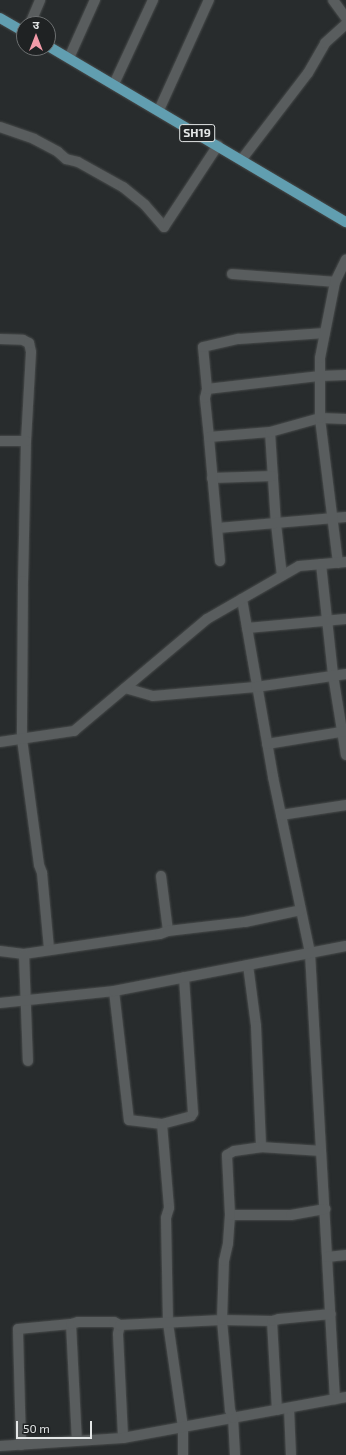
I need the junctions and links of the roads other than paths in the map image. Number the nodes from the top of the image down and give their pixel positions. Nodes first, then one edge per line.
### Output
1 (40, 0) edge
2 (95, 0) edge
3 (153, 0) edge
4 (209, 0) edge
5 (333, 0) edge
6 (33, 16) edge
7 (0, 18) edge
8 (346, 18) edge
9 (346, 24) edge
10 (16, 27) edge
11 (56, 51) edge
12 (69, 58) junction
13 (114, 84) junction
14 (159, 110) junction
15 (0, 127) edge
16 (218, 145) junction
17 (242, 159) junction
18 (346, 222) edge
19 (346, 259) edge
20 (232, 274) dead end
21 (335, 282) junction
22 (325, 333) junction
23 (0, 339) edge
24 (346, 375) edge
25 (320, 376) junction
26 (207, 389) junction
27 (320, 418) junction
28 (346, 419) edge
29 (270, 432) junction
30 (208, 437) junction
31 (0, 441) edge
32 (26, 441) junction
33 (273, 476) junction
34 (212, 478) junction
35 (346, 517) edge
36 (332, 518) junction
37 (276, 524) junction
38 (218, 528) junction
39 (220, 562) dead end
40 (342, 562) edge
41 (321, 564) junction
42 (282, 576) junction
43 (242, 599) junction
44 (346, 619) edge
45 (329, 621) junction
46 (247, 628) junction
47 (346, 674) edge
48 (334, 675) junction
49 (257, 686) junction
50 (125, 688) junction
51 (344, 732) edge
52 (22, 738) junction
53 (0, 742) edge
54 (267, 744) junction
55 (346, 755) edge
56 (346, 805) edge
57 (281, 815) junction
58 (162, 876) dead end
59 (301, 910) junction
60 (168, 931) junction
61 (346, 946) edge
62 (49, 949) junction
63 (0, 951) edge
64 (310, 953) junction
65 (24, 954) junction
66 (248, 965) junction
67 (184, 977) junction
68 (114, 991) junction
69 (25, 1001) junction
70 (0, 1003) edge
71 (28, 1061) dead end
72 (162, 1124) junction
73 (261, 1147) junction
74 (321, 1151) junction
75 (325, 1209) junction
76 (230, 1215) junction
77 (346, 1256) edge
78 (327, 1257) junction
79 (331, 1314) junction
80 (222, 1320) junction
81 (272, 1321) junction
82 (168, 1323) junction
83 (71, 1324) junction
84 (120, 1325) junction
85 (346, 1397) edge
86 (335, 1399) junction
87 (289, 1408) junction
88 (277, 1410) junction
89 (233, 1418) junction
90 (182, 1427) junction
91 (123, 1438) junction
92 (77, 1441) junction
93 (21, 1445) junction
94 (0, 1446) edge
95 (183, 1455) edge
96 (234, 1455) edge
97 (291, 1455) edge

1 - 6 street
2 - 12 street
3 - 13 street
4 - 14 street
5 - 8 street
7 - 10 main road
9 - 17 street
11 - 12 main road, SH19
12 - 13 main road, SH19
13 - 14 main road, SH19
14 - 16 main road, SH19
15 - 16 street
16 - 17 main road, SH19
17 - 18 main road, SH19
19 - 21 street
20 - 21 street
21 - 22 street
22 - 25 street
22 - 26 street
23 - 32 street
24 - 25 street
25 - 26 street
25 - 27 street
26 - 30 street
27 - 28 street
27 - 29 street
27 - 36 street
29 - 30 street
29 - 33 street
30 - 34 street
31 - 32 street
32 - 52 street
33 - 34 street
33 - 37 street
34 - 38 street
35 - 36 street
36 - 37 street
36 - 40 street
37 - 38 street
37 - 42 street
38 - 39 street
40 - 41 street
41 - 42 street
41 - 45 street
42 - 43 street
43 - 46 street
43 - 50 street
44 - 45 street
45 - 46 street
45 - 48 street
46 - 49 street
47 - 48 street
48 - 49 street
48 - 51 street
49 - 50 street
49 - 54 street
50 - 52 street
51 - 54 street
51 - 55 street
52 - 53 street
52 - 62 street
54 - 57 street
56 - 57 street
57 - 59 street
58 - 60 street
59 - 60 street
59 - 64 street
60 - 62 street
61 - 64 street
62 - 65 street
63 - 65 street
64 - 66 street
64 - 74 street
65 - 69 street
66 - 67 street
66 - 73 street
67 - 68 street
67 - 72 street
68 - 69 street
68 - 72 street
69 - 70 street
69 - 71 street
72 - 82 street
73 - 74 street
73 - 76 street
74 - 75 street
75 - 76 street
75 - 78 street
76 - 80 street
77 - 78 street
78 - 79 street
79 - 81 street
79 - 86 street
80 - 81 street
80 - 82 street
80 - 89 street
81 - 88 street
82 - 84 street
82 - 90 street
83 - 84 street
83 - 92 street
83 - 93 street
84 - 91 street
85 - 86 street
86 - 87 street
87 - 88 street
87 - 97 street
88 - 89 street
89 - 90 street
89 - 96 street
90 - 91 street
90 - 95 street
91 - 92 street
92 - 93 street
93 - 94 street

